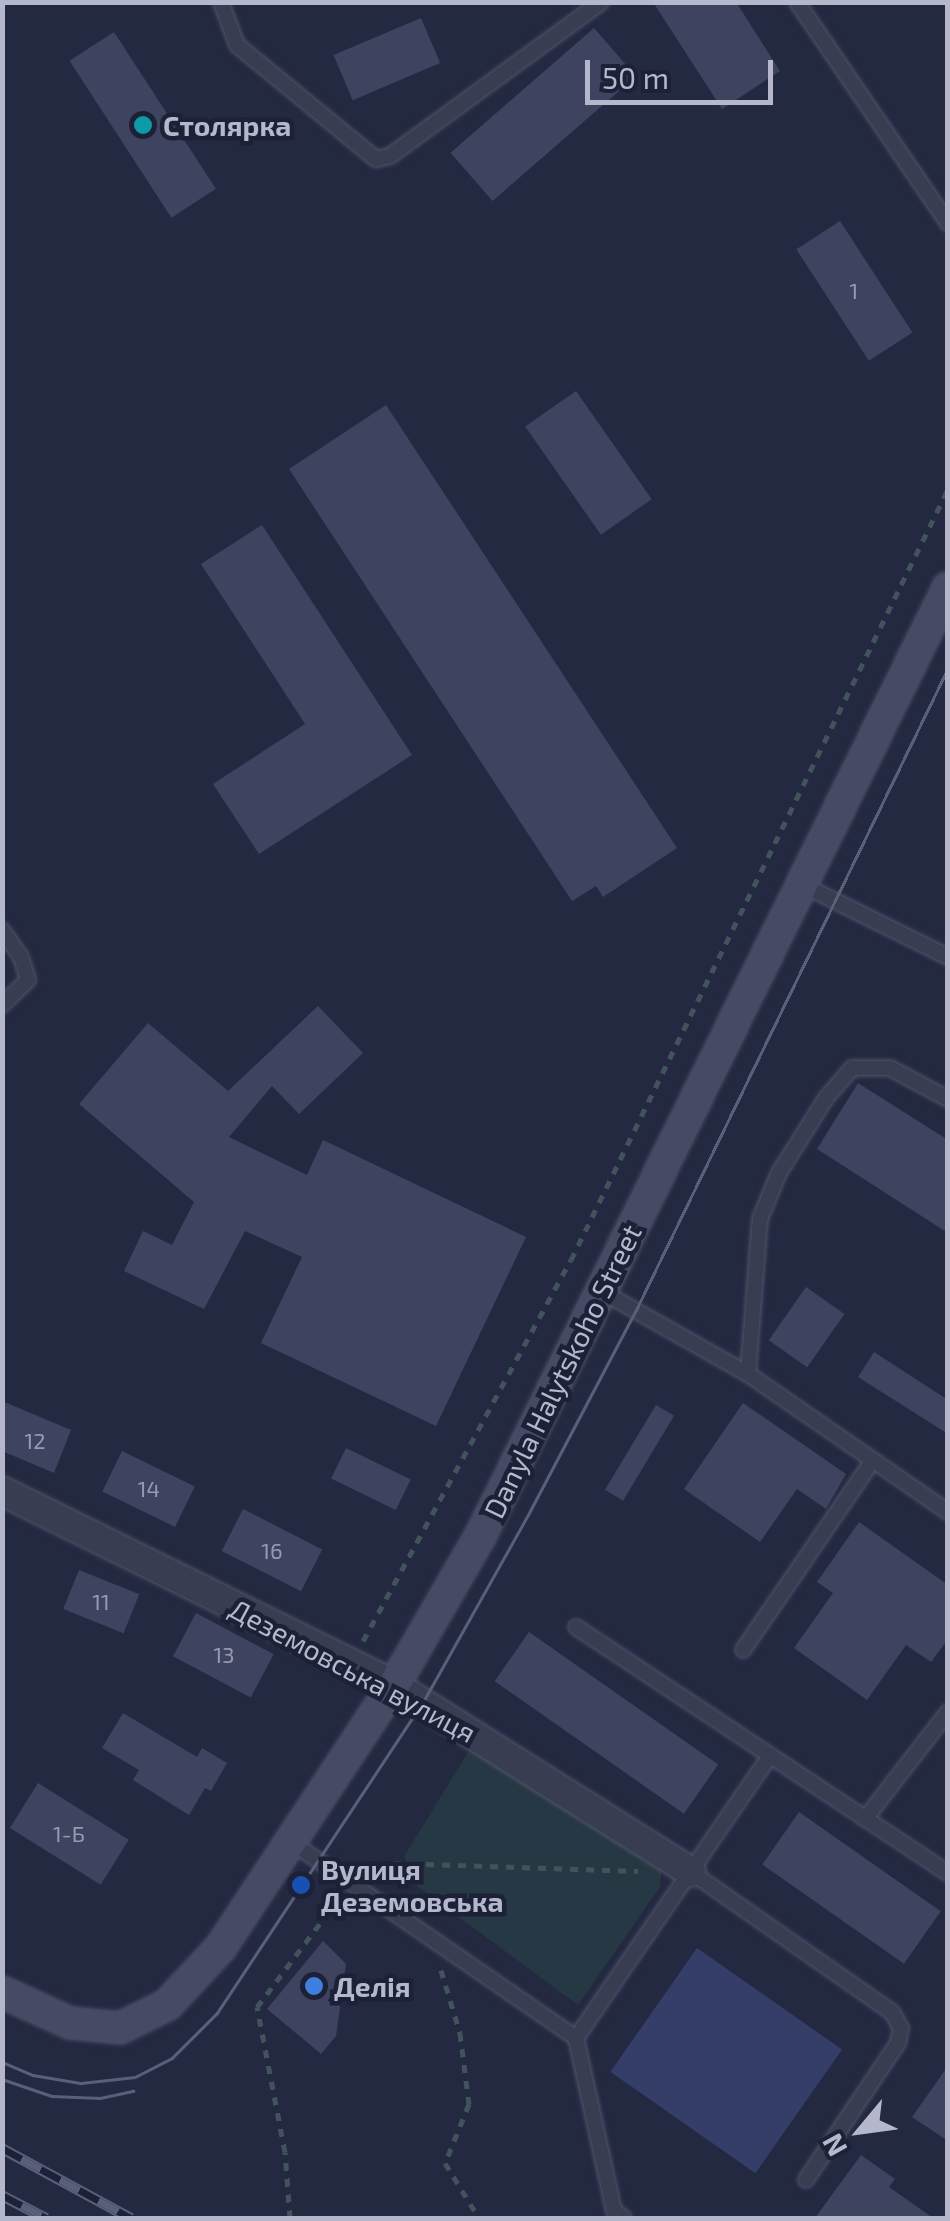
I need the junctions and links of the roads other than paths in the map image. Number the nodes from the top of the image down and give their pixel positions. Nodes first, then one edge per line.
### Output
1 (221, 2) edge
2 (601, 2) edge
3 (797, 2) edge
4 (948, 223) edge
5 (948, 588) edge
6 (802, 885) junction
7 (2, 930) edge
8 (948, 957) edge
9 (2, 1005) edge
10 (948, 1099) edge
11 (601, 1291) junction
12 (748, 1374) junction
13 (873, 1460) junction
14 (2, 1491) edge
15 (948, 1512) edge
16 (576, 1627) dead end
17 (743, 1650) dead end
18 (394, 1685) junction
19 (948, 1712) edge
20 (770, 1756) junction
21 (865, 1819) junction
22 (291, 1841) junction
23 (690, 1872) junction
24 (948, 1873) edge
25 (2, 1992) edge
26 (576, 2038) junction
27 (806, 2180) dead end
28 (624, 2218) edge

1 - 2 lane
3 - 4 lane
5 - 6 street, Danyla Halytskoho Street
6 - 8 lane
6 - 11 street, Danyla Halytskoho Street
7 - 9 lane
10 - 12 lane
11 - 12 lane
11 - 18 street, Danyla Halytskoho Street
12 - 13 lane
13 - 15 lane
13 - 17 lane
14 - 18 street, Деземовська вулиця
16 - 20 lane
18 - 22 street, Danyla Halytskoho Street
18 - 23 street, Деземовська вулиця
19 - 21 lane
20 - 21 lane
20 - 23 lane
21 - 24 lane
22 - 25 street, Danyla Halytskoho Street
22 - 26 lane
23 - 26 lane
23 - 27 lane
26 - 28 lane

